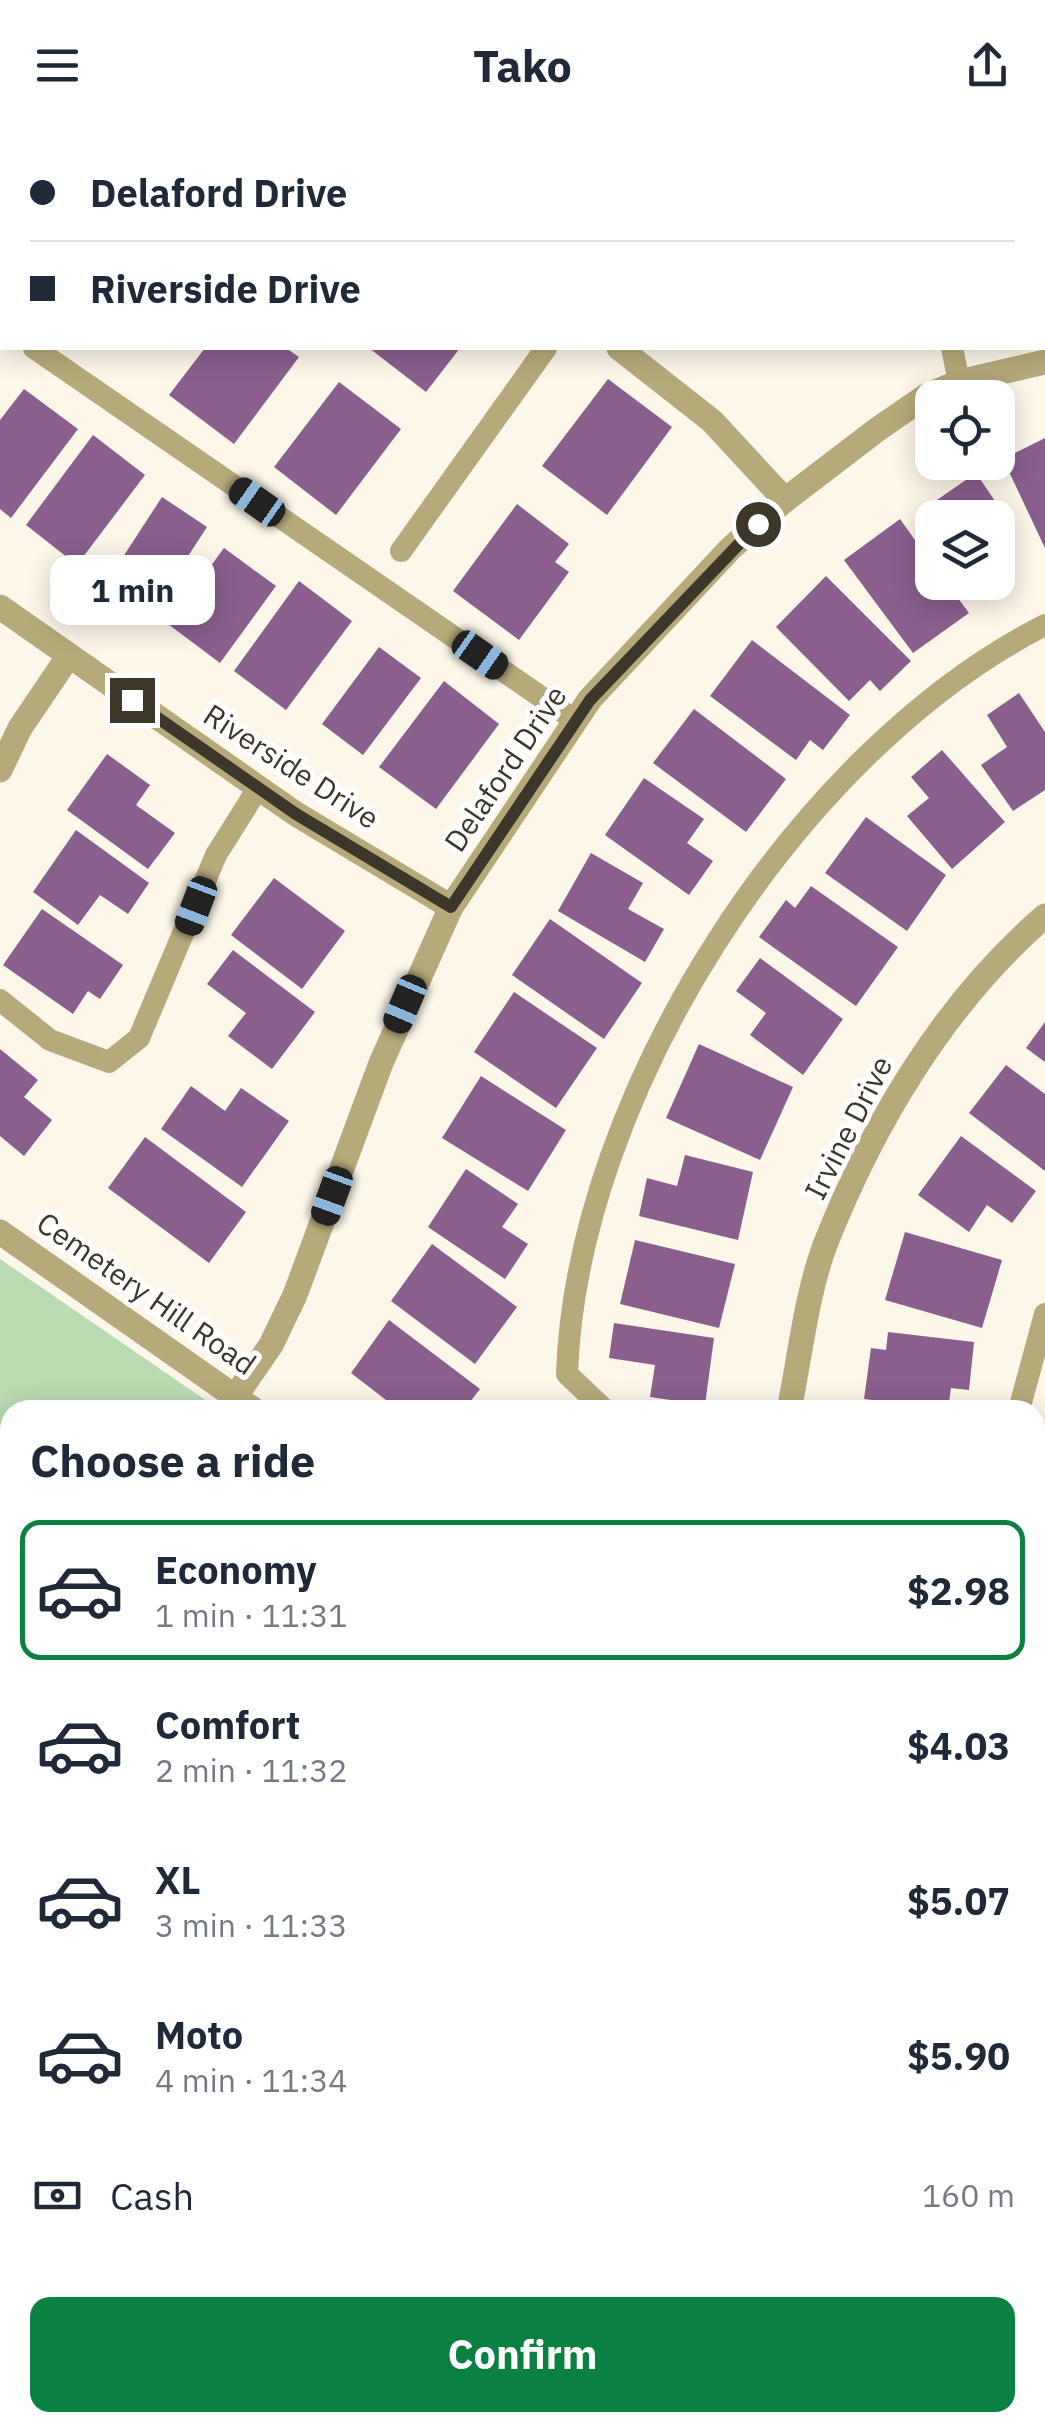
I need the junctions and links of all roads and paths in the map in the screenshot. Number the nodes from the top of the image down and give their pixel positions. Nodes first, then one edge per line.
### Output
1 (37, 350) edge
2 (545, 350) edge
3 (622, 350) edge
4 (952, 350) edge
5 (1045, 362) edge
6 (959, 380) edge
7 (968, 380) edge
8 (915, 404) edge
9 (785, 500) junction
10 (401, 552) dead end
11 (0, 607) edge
12 (1045, 625) edge
13 (68, 657) junction
14 (576, 721) junction
15 (0, 770) edge
16 (258, 788) junction
17 (451, 907) junction
18 (1045, 916) edge
19 (0, 1000) edge
20 (0, 1232) edge
21 (1045, 1314) edge
22 (239, 1400) edge
23 (247, 1400) edge
24 (594, 1400) edge
25 (791, 1400) edge
26 (1022, 1400) edge

1 - 14 lane
2 - 10 lane
3 - 9 street
4 - 6 lane
5 - 7 street, Delaford Drive
8 - 9 street, Delaford Drive
9 - 14 street, Delaford Drive
11 - 13 street, Riverside Drive
12 - 24 lane
13 - 15 street
13 - 16 street, Riverside Drive
14 - 17 street, Delaford Drive
16 - 17 street, Riverside Drive
16 - 19 lane
17 - 23 street, Delaford Drive
18 - 25 street, Irvine Drive
20 - 22 street, Cemetery Hill Road
21 - 26 lane

